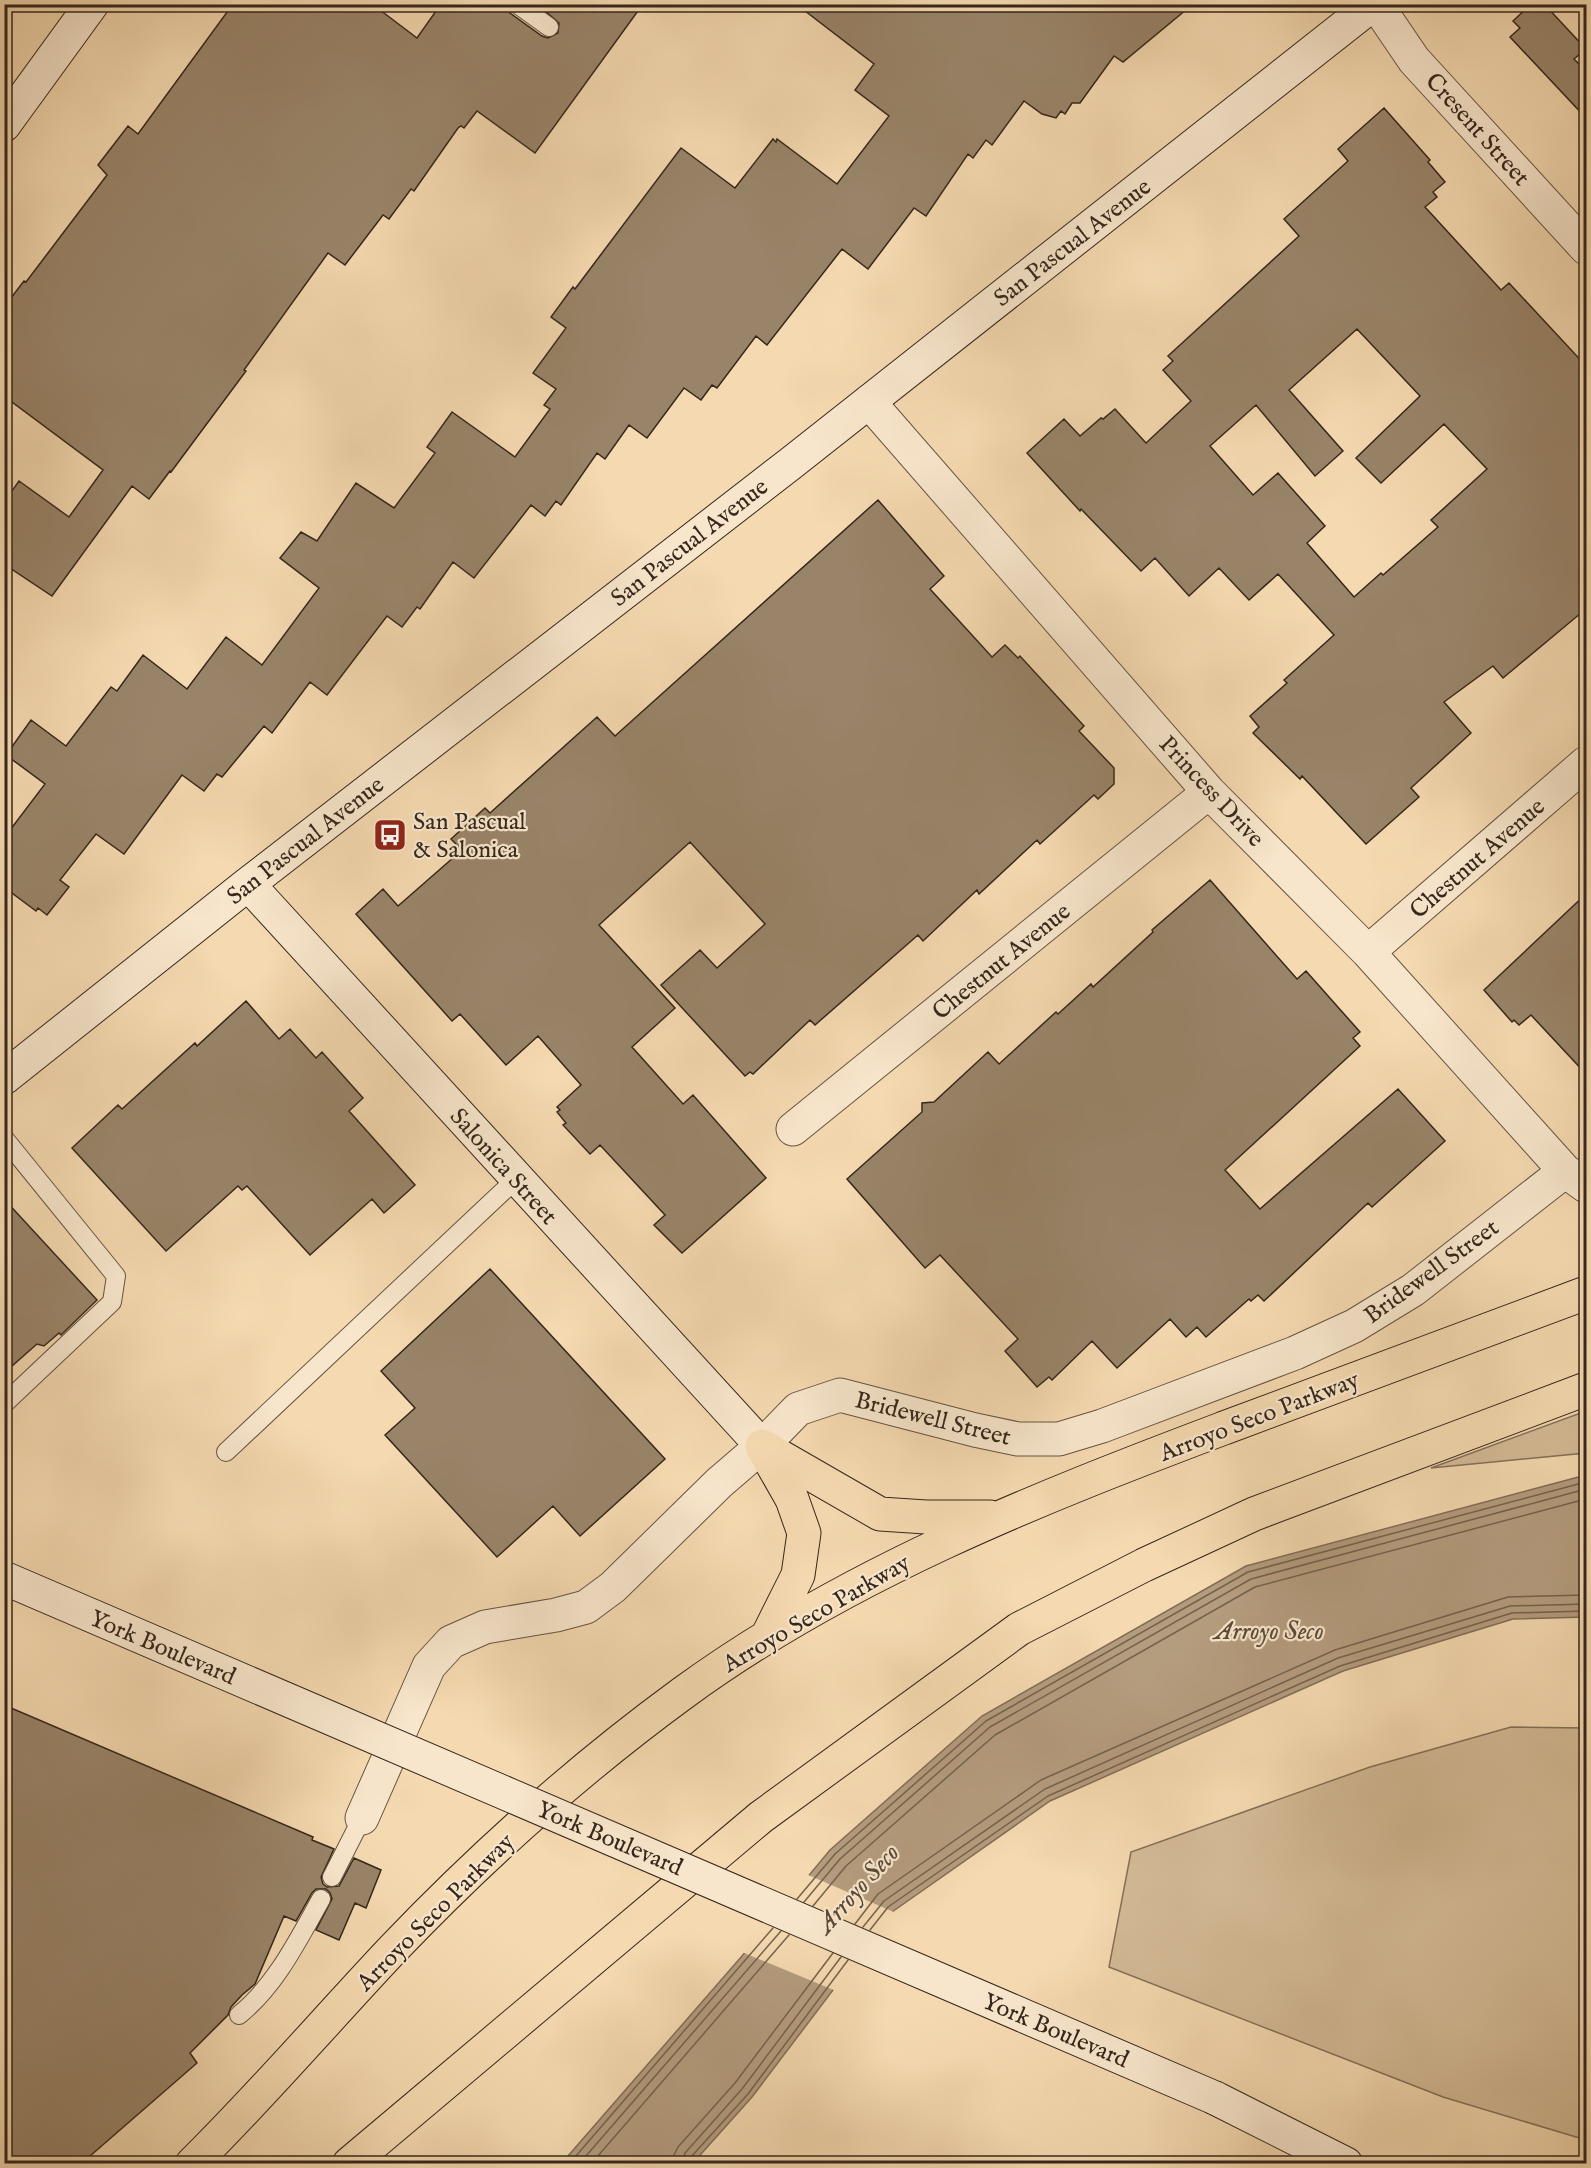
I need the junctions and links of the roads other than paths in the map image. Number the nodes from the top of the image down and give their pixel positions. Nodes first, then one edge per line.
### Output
1 (92, 4) edge
2 (517, 4) edge
3 (1375, 4) edge
4 (549, 27) dead end
5 (8, 114) edge
6 (1587, 248) edge
7 (869, 402) junction
8 (1587, 763) edge
9 (1209, 792) junction
10 (248, 884) junction
11 (1368, 952) junction
12 (4, 1078) edge
13 (793, 1129) dead end
14 (4, 1138) edge
15 (1576, 1178) edge
16 (516, 1179) junction
17 (1587, 1293) edge
18 (1587, 1389) edge
19 (4, 1404) edge
20 (762, 1446) junction
21 (226, 1452) dead end
22 (1001, 1517) junction
23 (4, 1578) edge
24 (767, 1637) junction
25 (362, 1818) joint
26 (332, 1877) dead end
27 (321, 1899) dead end
28 (239, 2015) dead end
29 (192, 2163) edge
30 (349, 2163) edge
31 (1346, 2163) edge

1 - 5 street
2 - 4 lane
3 - 6 street, Cresent Street
3 - 7 street, San Pascual Avenue
7 - 9 street, Princess Drive
7 - 10 street, San Pascual Avenue
8 - 11 street, Chestnut Avenue
9 - 11 street, Princess Drive
9 - 13 street, Chestnut Avenue
10 - 12 street, San Pascual Avenue
10 - 16 street, Salonica Street
11 - 15 street, Princess Drive
14 - 19 lane
15 - 20 street, Bridewell Street
16 - 20 street, Salonica Street
16 - 21 lane
17 - 22 highway, Arroyo Seco Parkway
18 - 30 highway
20 - 22 highway
20 - 24 highway
20 - 25 street, Bridewell Street
22 - 24 highway, Arroyo Seco Parkway
23 - 31 street, York Boulevard, bridge
24 - 29 highway, Arroyo Seco Parkway
25 - 26 lane
27 - 28 lane

